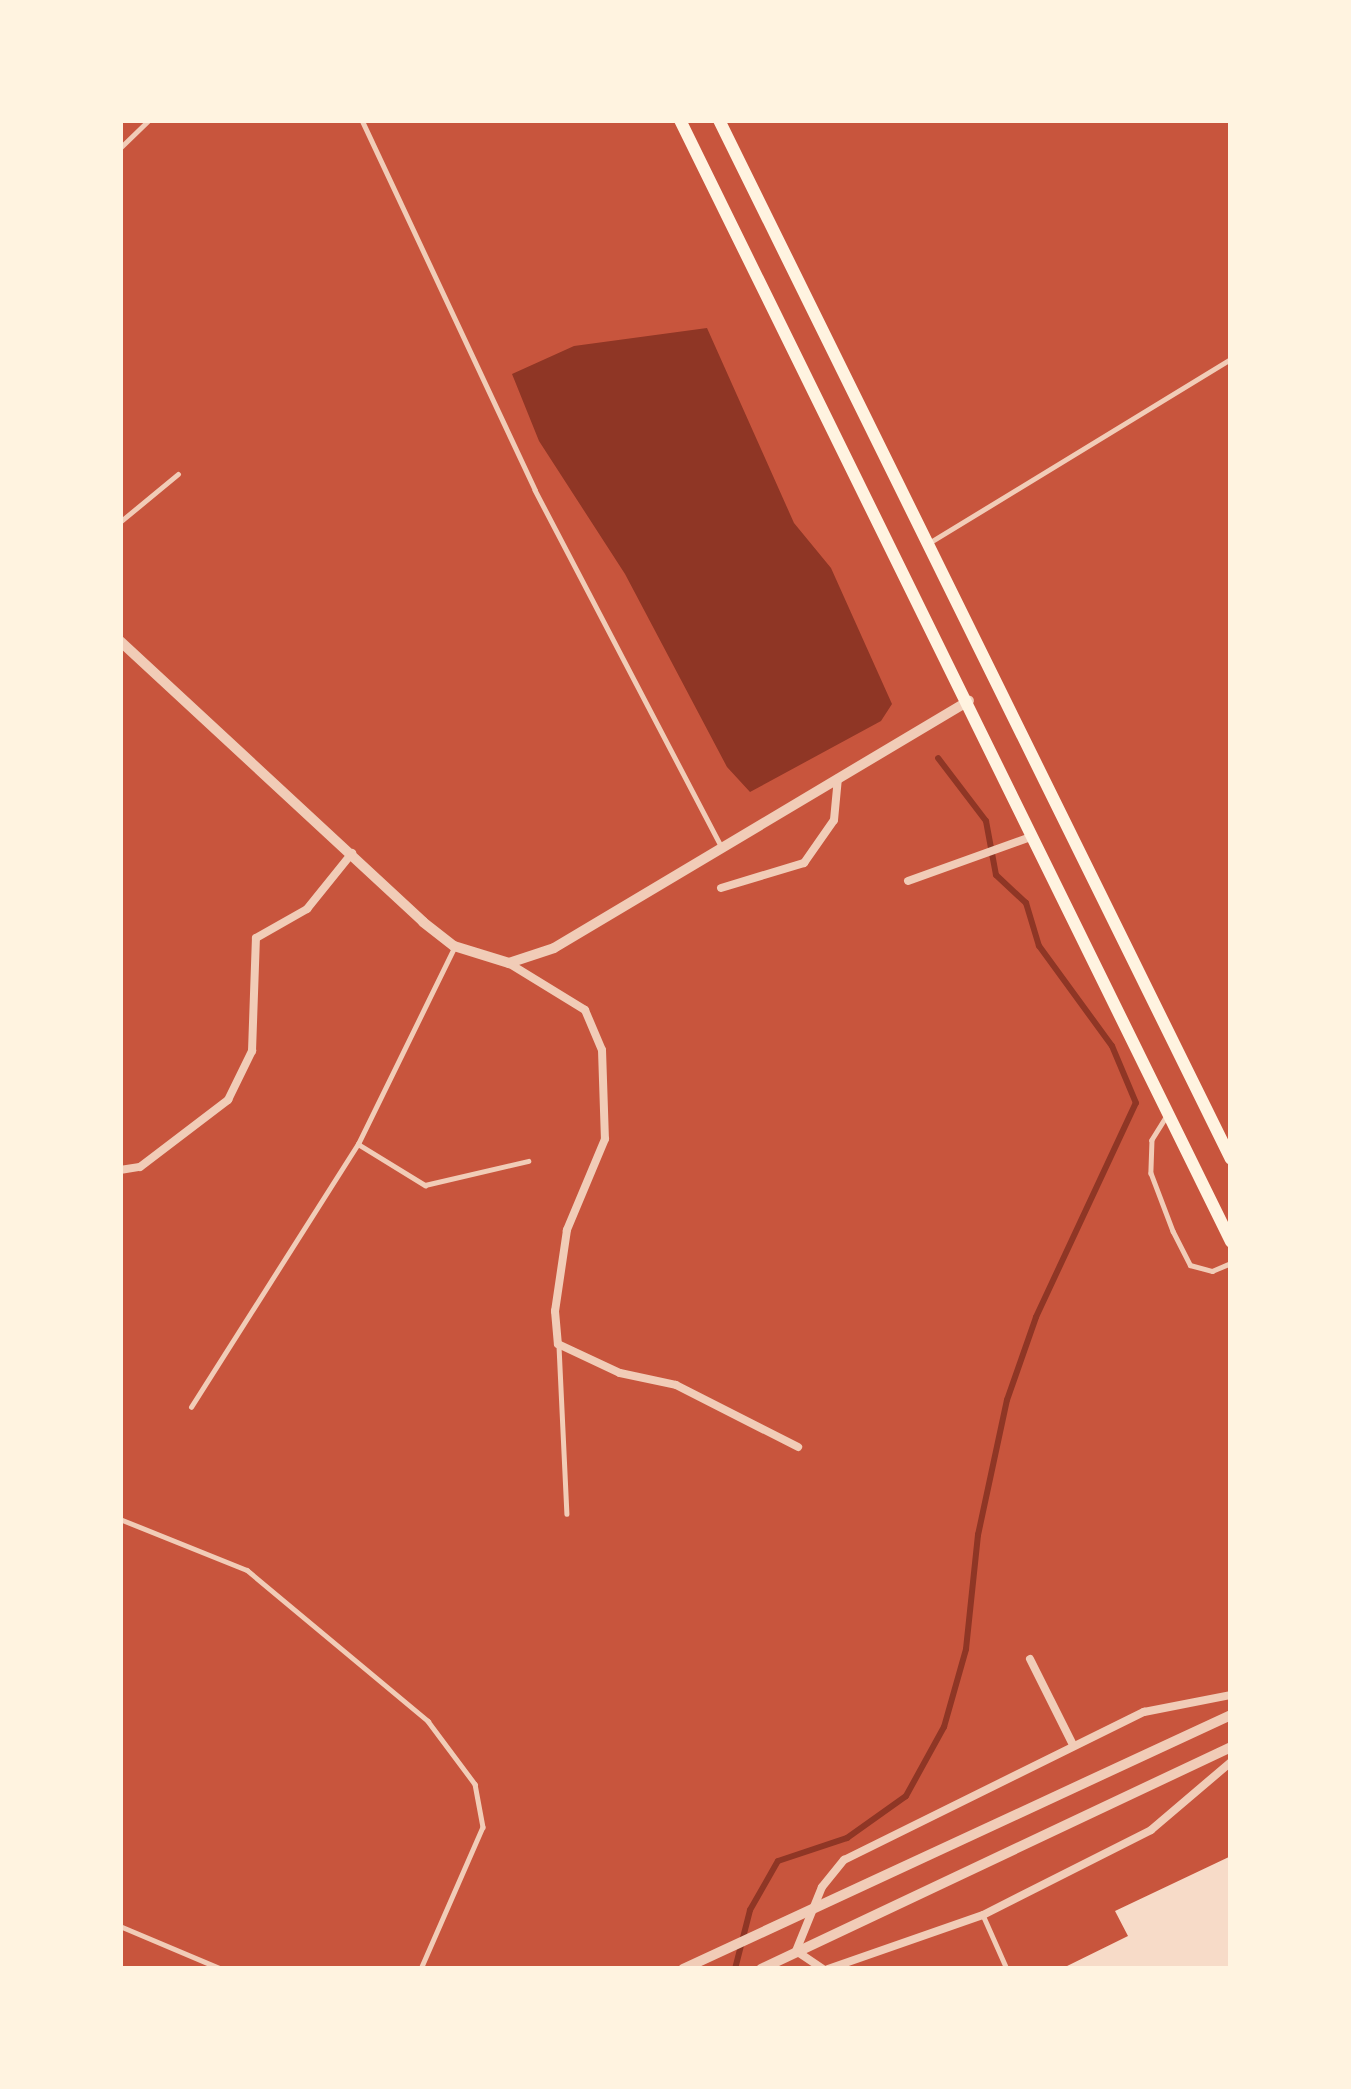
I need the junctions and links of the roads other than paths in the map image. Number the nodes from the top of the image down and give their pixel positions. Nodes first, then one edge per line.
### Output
1 (149, 120) edge
2 (362, 120) edge
3 (680, 120) edge
4 (719, 120) edge
5 (120, 148) edge
6 (1231, 359) edge
7 (178, 474) dead end
8 (120, 521) edge
9 (929, 543) junction
10 (120, 640) edge
11 (969, 701) junction
12 (838, 776) junction
13 (1034, 836) junction
14 (720, 844) junction
15 (353, 852) junction
16 (908, 881) dead end
17 (721, 888) dead end
18 (454, 946) junction
19 (509, 963) junction
20 (1169, 1114) junction
21 (358, 1144) junction
22 (1231, 1159) edge
23 (528, 1161) dead end
24 (120, 1170) edge
25 (1231, 1243) edge
26 (1231, 1263) edge
27 (558, 1344) junction
28 (190, 1407) dead end
29 (798, 1447) dead end
30 (566, 1514) dead end
31 (120, 1519) edge
32 (1030, 1659) dead end
33 (1231, 1696) edge
34 (1231, 1715) edge
35 (1073, 1744) junction
36 (1231, 1747) edge
37 (1231, 1762) edge
38 (983, 1916) junction
39 (120, 1925) edge
40 (796, 1951) junction
41 (222, 1969) edge
42 (421, 1969) edge
43 (683, 1969) edge
44 (761, 1969) edge
45 (794, 1969) edge
46 (825, 1969) edge
47 (1007, 1969) edge

1 - 5 lane
2 - 14 lane
3 - 11 main road
4 - 9 main road
6 - 9 lane
7 - 8 lane
9 - 22 main road
10 - 15 street
11 - 12 street
11 - 13 main road
12 - 14 street
12 - 17 street
13 - 16 street
13 - 20 main road
14 - 19 street
15 - 18 street
15 - 24 street
18 - 19 street
18 - 21 lane
19 - 27 street
20 - 25 main road
20 - 26 lane
21 - 23 lane
21 - 28 lane
27 - 29 street
27 - 30 lane
31 - 42 lane
32 - 35 street
33 - 35 street
34 - 43 street
35 - 40 street
36 - 44 street
37 - 38 street
38 - 46 street
38 - 47 lane
39 - 41 lane
40 - 45 lane
40 - 46 street

